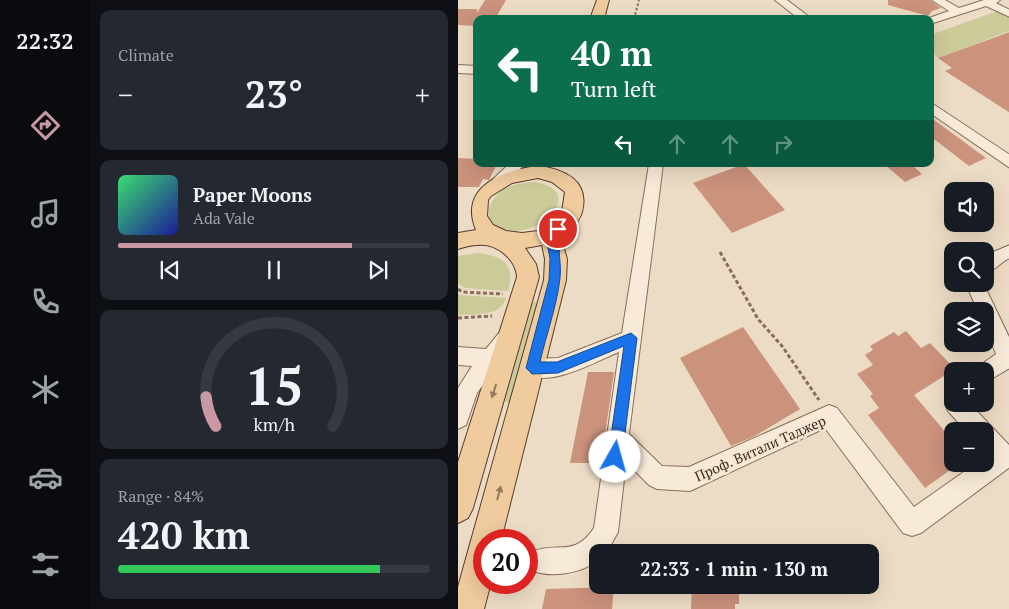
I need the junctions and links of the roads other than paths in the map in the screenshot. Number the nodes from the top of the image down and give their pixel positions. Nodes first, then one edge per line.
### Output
1 (603, 0) edge
2 (780, 0) edge
3 (937, 0) edge
4 (991, 1) edge
5 (958, 12) junction
6 (1010, 14) edge
7 (598, 15) edge
8 (801, 15) edge
9 (934, 20) edge
10 (459, 69) edge
11 (473, 70) edge
12 (934, 109) edge
13 (1010, 163) edge
14 (656, 167) edge
15 (518, 169) edge
16 (561, 172) edge
17 (492, 187) junction
18 (458, 211) edge
19 (564, 221) junction
20 (492, 240) junction
21 (458, 241) edge
22 (1010, 251) edge
23 (994, 258) edge
24 (980, 292) edge
25 (503, 322) junction
26 (631, 338) junction
27 (458, 356) edge
28 (491, 358) junction
29 (994, 367) edge
30 (532, 368) junction
31 (964, 412) edge
32 (458, 418) edge
33 (973, 422) edge
34 (617, 438) junction
35 (994, 446) edge
36 (994, 464) edge
37 (983, 472) edge
38 (458, 508) edge
39 (489, 529) edge
40 (540, 561) dead end
41 (473, 590) edge
42 (468, 609) edge

1 - 7 main road
2 - 8 street
3 - 5 street
4 - 5 street
4 - 6 street
5 - 9 street
10 - 11 street
12 - 13 street
14 - 26 street
15 - 16 main road
15 - 17 main road
16 - 19 main road
17 - 18 main road
17 - 20 main road
19 - 20 main road
19 - 30 main road
20 - 21 main road
20 - 25 main road
22 - 23 street
24 - 29 street
25 - 28 street
25 -> 38 main road
26 - 30 street
26 - 34 street
27 - 28 street
28 - 32 street
39 -> 30 main road
31 - 33 street
34 - 37 street, Проф. Витали Таджер
34 - 40 street
35 - 36 street, Проф. Витали Таджер
41 - 42 main road

